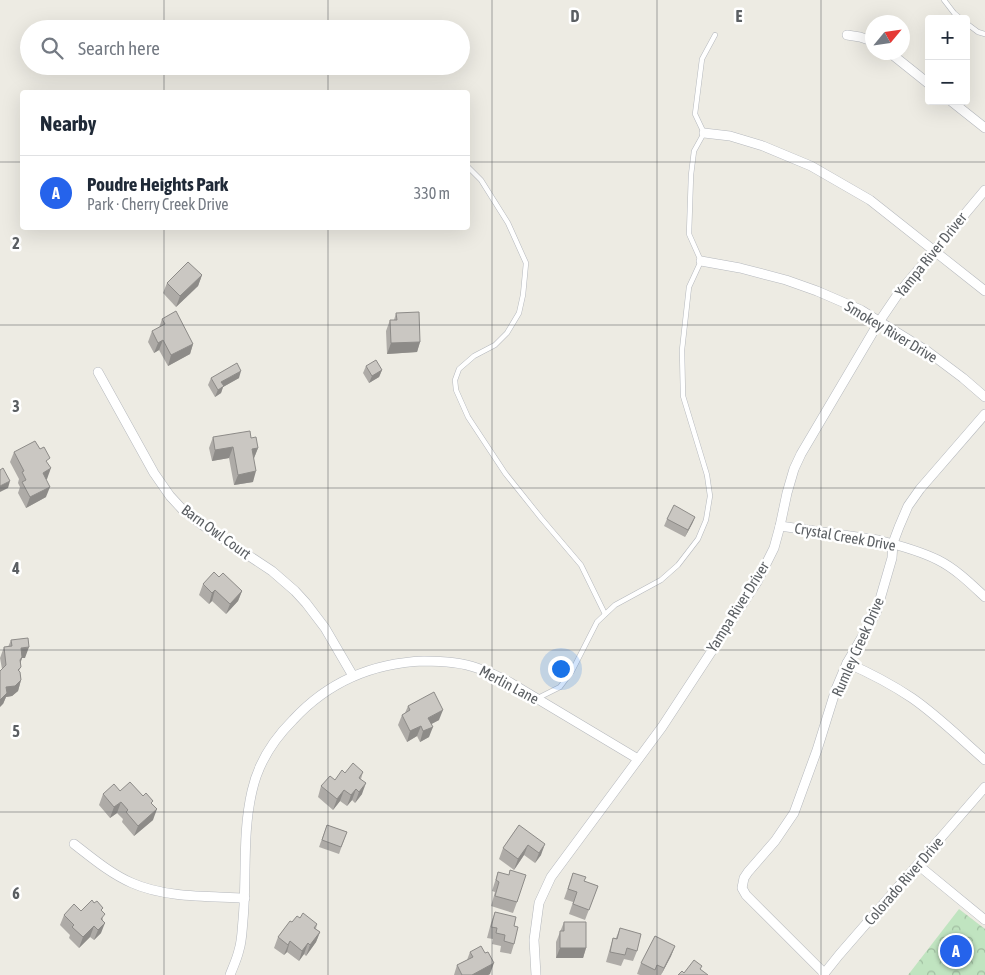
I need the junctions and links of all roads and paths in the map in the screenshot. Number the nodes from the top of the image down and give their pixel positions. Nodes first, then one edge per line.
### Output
1 (944, 0) edge
2 (956, 15) edge
3 (970, 26) edge
4 (985, 34) edge
5 (715, 35) dead end
6 (847, 35) dead end
7 (865, 39) edge
8 (899, 60) edge
9 (925, 81) edge
10 (956, 105) edge
11 (985, 128) edge
12 (704, 133) junction
13 (470, 169) edge
14 (985, 190) edge
15 (934, 250) junction
16 (701, 261) junction
17 (985, 291) edge
18 (879, 322) junction
19 (98, 372) dead end
20 (985, 397) edge
21 (985, 414) edge
22 (780, 526) junction
23 (893, 543) junction
24 (985, 597) edge
25 (605, 614) junction
26 (847, 663) junction
27 (353, 676) junction
28 (536, 698) junction
29 (638, 759) junction
30 (985, 760) edge
31 (985, 787) edge
32 (74, 844) dead end
33 (918, 865) junction
34 (245, 898) junction
35 (985, 920) edge
36 (824, 974) edge
37 (230, 975) edge
38 (536, 975) edge

1 - 2 lane
3 - 4 lane
5 - 12 lane
6 - 7 street
8 - 9 street
10 - 11 street
12 - 15 street
12 - 16 lane
13 - 25 lane
14 - 15 street, Yampa River Driver
15 - 17 street
15 - 18 street, Yampa River Driver
16 - 18 street, Smokey River Drive
16 - 25 lane
18 - 20 street, Smokey River Drive
18 - 22 street, Yampa River Driver
19 - 27 street, Barn Owl Court
21 - 23 street, Rumley Creek Drive
22 - 23 street, Crystal Creek Drive
22 - 29 street, Yampa River Driver
23 - 24 street, Crystal Creek Drive
23 - 26 street, Rumley Creek Drive
25 - 28 lane
26 - 30 street
26 - 36 street, Rumley Creek Drive
27 - 28 street, Merlin Lane
27 - 34 street, Merlin Lane
28 - 29 street, Merlin Lane
29 - 38 street, Yampa River Driver
31 - 33 street, Colorado River Drive
32 - 34 street
33 - 35 street
33 - 36 street, Colorado River Drive
34 - 37 street, Merlin Lane

